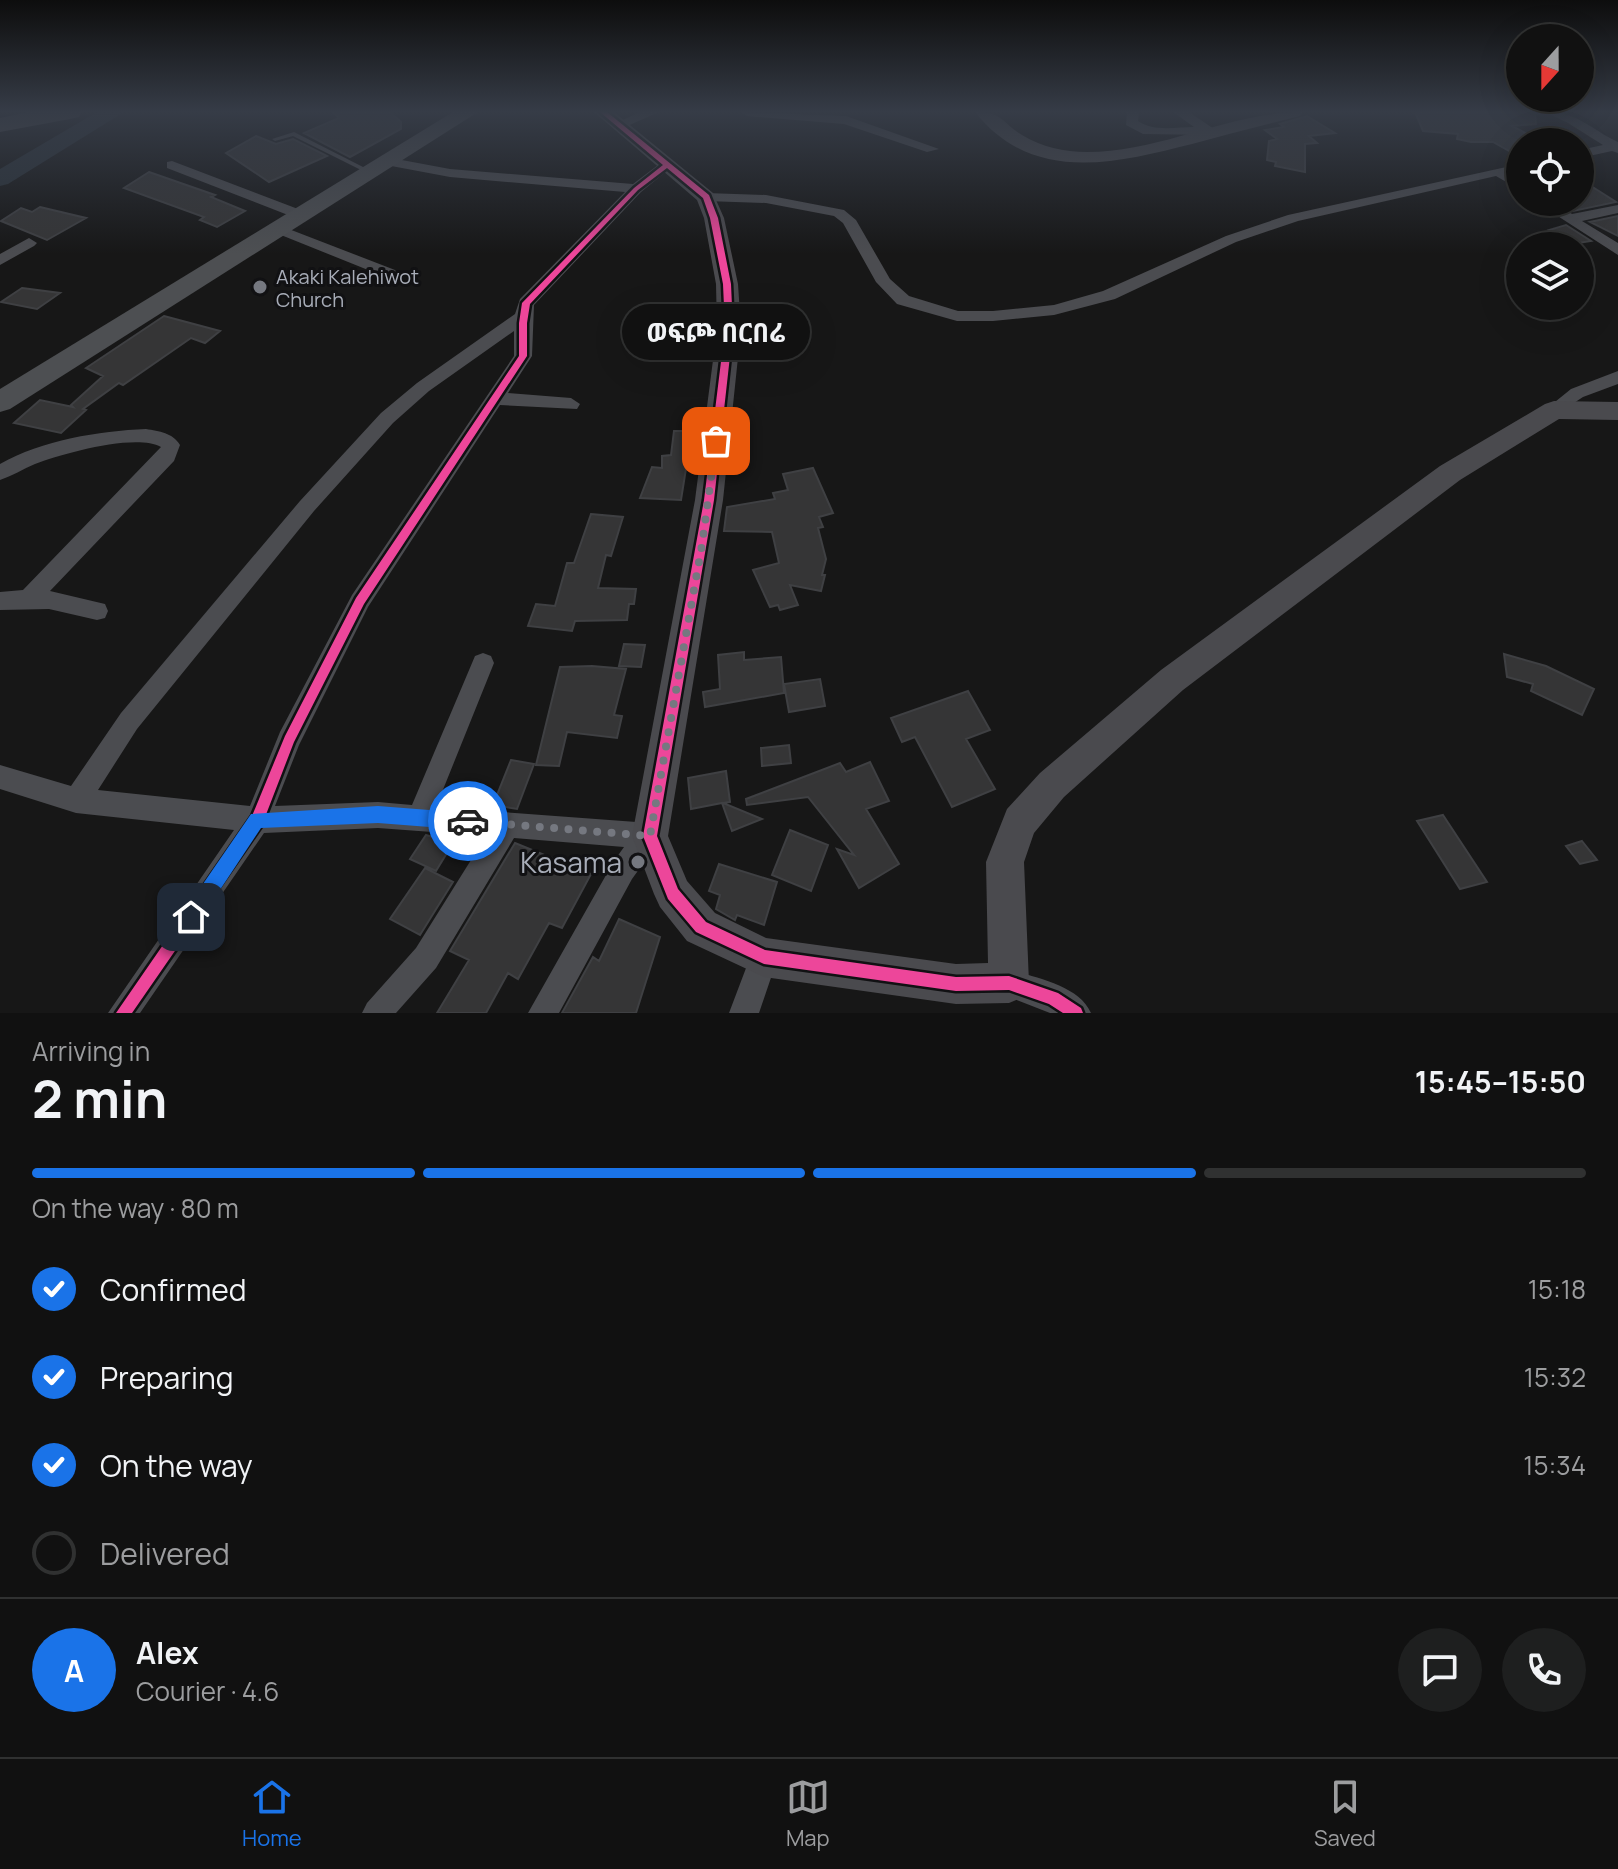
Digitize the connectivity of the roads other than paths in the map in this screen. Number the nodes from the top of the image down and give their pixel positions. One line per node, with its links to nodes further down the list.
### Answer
1 (344, 159): 8 (lane)
2 (380, 159): 8 (main road)
3 (395, 159): 5 (main road)
4 (660, 159): 7 (street)
5 (391, 162): 12 (street); 17 (main road)
6 (172, 165): 17 (street)
7 (667, 165): 12 (street); 13 (street)
8 (363, 169): 17 (main road)
9 (1506, 172): 10 (street)
10 (1500, 173): 11 (street); 13 (street)
11 (1506, 177)
12 (636, 189): 22 (street)
13 (706, 197): 40 (street)
14 (1618, 209): 16 (street)
15 (1564, 216): 16 (street)
16 (1568, 219): 19 (street)
17 (287, 221): 21 (street); 24 (main road); 26 (main road)
18 (29, 243): 20 (street)
19 (1618, 250)
20 (0, 260)
21 (389, 273)
22 (521, 318): 25 (street); 36 (street)
23 (1618, 377): 28 (street)
24 (0, 386)
25 (494, 398): 27 (street); 38 (street)
26 (0, 402)
27 (571, 404)
28 (1554, 410): 29 (street); 42 (street)
29 (1618, 411)
30 (4, 464): 31 (street)
31 (30, 597): 32 (street); 33 (street)
32 (0, 601)
33 (97, 611)
34 (483, 663): 37 (street)
35 (0, 777): 36 (street)
36 (76, 800): 38 (street)
37 (419, 818): 38 (street); 39 (street)
38 (257, 820): 43 (street)
39 (508, 824): 40 (street); 44 (street)
40 (650, 836): 41 (street); 45 (street)
41 (764, 957): 42 (street); 46 (street)
42 (1009, 983): 47 (street)
43 (123, 1013)
44 (377, 1013)
45 (543, 1013)
46 (744, 1013)
47 (1076, 1013)

